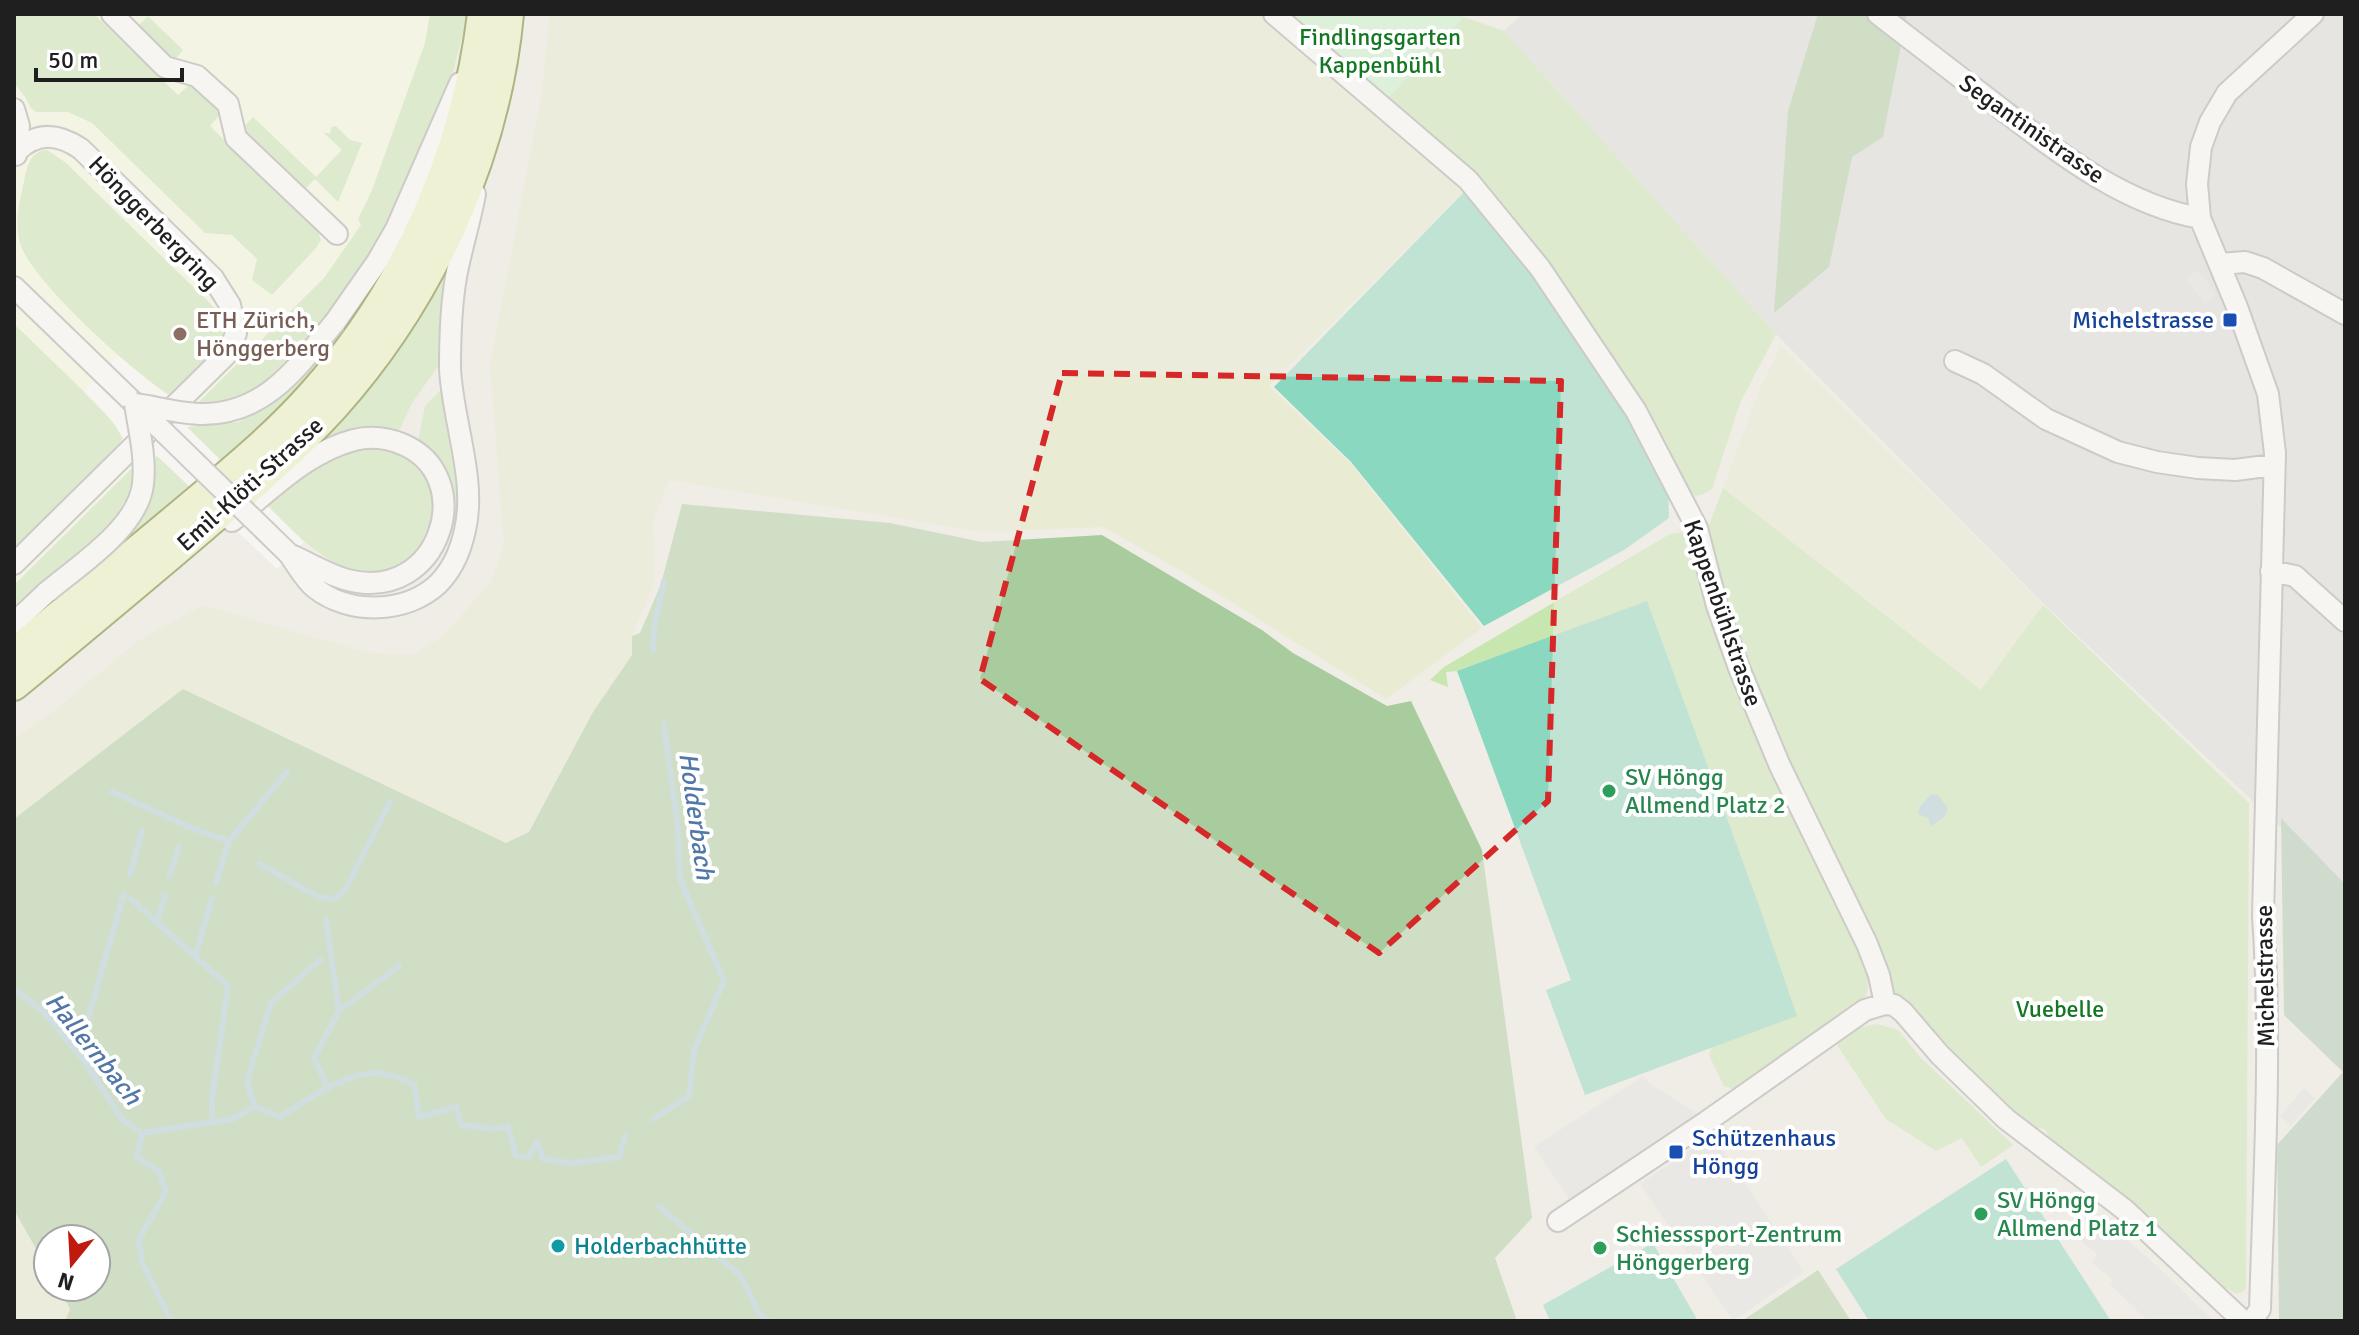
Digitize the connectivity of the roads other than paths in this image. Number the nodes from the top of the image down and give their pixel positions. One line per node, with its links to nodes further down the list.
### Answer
1 (112, 14): 11 (street)
2 (509, 14): 8 (street, Emil-Klöti-Strasse)
3 (1274, 14): 26 (street, Kappenbühlstrasse)
4 (2313, 14): 10 (street, Michelstrasse)
5 (1882, 18): 10 (street, Segantinistrasse)
6 (481, 24): 16 (street, bridge); 24 (street, Emil-Klöti-Strasse)
7 (14, 109): 9 (street)
8 (483, 145): 18 (street); 20 (street, Emil-Klöti-Strasse)
9 (16, 157): 19 (street, Hönggerbergring)
10 (2200, 218): 12 (street, Michelstrasse)
11 (337, 234)
12 (2220, 264): 14 (street); 17 (street, Michelstrasse)
13 (14, 287): 16 (street)
14 (2345, 314)
15 (1955, 361): 17 (street)
16 (135, 404): 18 (street, bridge); 23 (street, bridge)
17 (2274, 465): 21 (street, Michelstrasse)
18 (289, 554): 20 (street)
19 (14, 564)
20 (157, 567): 25 (street, Emil-Klöti-Strasse)
21 (2271, 571): 22 (street); 29 (street, Michelstrasse)
22 (2345, 621)
23 (14, 623)
24 (14, 653)
25 (14, 686)
26 (1885, 1004): 27 (street); 28 (street)
27 (1558, 1221)
28 (2243, 1321)
29 (2252, 1321)

